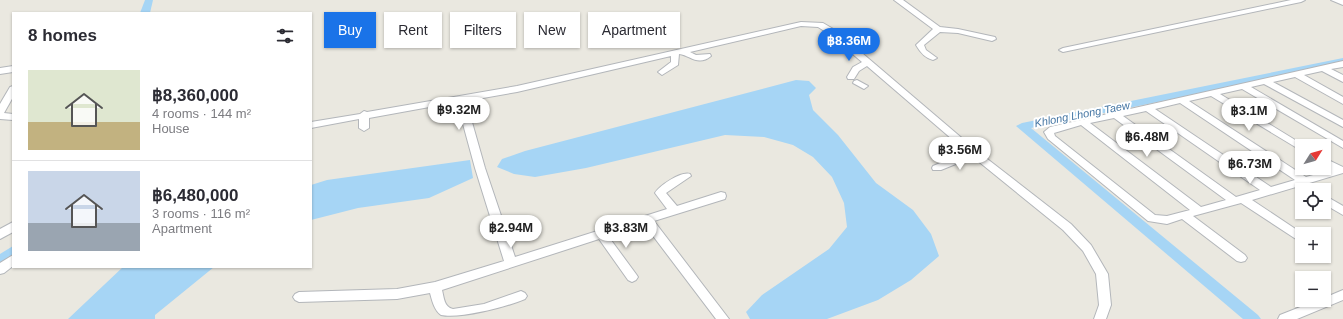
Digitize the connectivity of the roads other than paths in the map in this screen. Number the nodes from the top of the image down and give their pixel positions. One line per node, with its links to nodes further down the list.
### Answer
1 (898, 0): 5 (street)
2 (1301, 0): 8 (street)
3 (1335, 0): 4 (street)
4 (1343, 3)
5 (938, 29): 6 (street); 10 (street)
6 (992, 39)
7 (716, 44): 9 (street); 9 (street); 11 (street)
8 (1063, 50)
9 (678, 52): 16 (street); 24 (street)
10 (933, 58)
11 (868, 62): 20 (street); 39 (street)
12 (1343, 64): 13 (street)
13 (1323, 68): 17 (street); 18 (street)
14 (12, 70): 15 (street)
15 (0, 71)
16 (662, 72)
17 (1295, 74): 19 (street); 26 (street)
18 (1343, 79)
19 (1265, 81): 21 (street); 35 (street)
20 (858, 82)
21 (1243, 86): 23 (street); 38 (street)
22 (12, 91): 28 (street)
23 (1212, 93): 25 (street); 37 (street)
24 (461, 100): 29 (street); 62 (street)
25 (1181, 100): 27 (street); 44 (street)
26 (1343, 101)
27 (1147, 107): 30 (street); 47 (street)
28 (0, 112)
29 (364, 114): 34 (street); 36 (street)
30 (1115, 114): 33 (street); 49 (street)
31 (0, 116): 32 (street)
32 (12, 116)
33 (1082, 122): 52 (street); 54 (street)
34 (312, 124)
35 (1343, 124)
36 (364, 128)
37 (1295, 144)
38 (1343, 145)
39 (974, 153): 41 (street); 70 (street)
40 (1331, 165): 42 (street)
41 (937, 168)
42 (1342, 171): 45 (street)
43 (686, 176): 51 (street)
44 (1301, 183)
45 (1309, 183)
46 (1295, 187): 47 (street)
47 (1269, 191): 49 (street)
48 (721, 196): 51 (street)
49 (1239, 200): 52 (street); 59 (street)
50 (1331, 203): 53 (street)
51 (675, 211): 55 (street)
52 (1198, 211): 54 (street)
53 (1343, 211)
54 (1184, 215): 60 (street)
55 (647, 220): 57 (street); 69 (street)
56 (12, 227): 58 (street)
57 (601, 234): 62 (street); 64 (street)
58 (0, 235)
59 (1295, 235)
60 (1241, 258)
61 (12, 261): 63 (street)
62 (510, 262): 65 (street)
63 (0, 270)
64 (632, 277)
65 (435, 287): 67 (street); 68 (street)
66 (1343, 295): 71 (street)
67 (521, 296)
68 (299, 297)
69 (721, 316)
70 (1100, 319)
71 (1284, 319)

